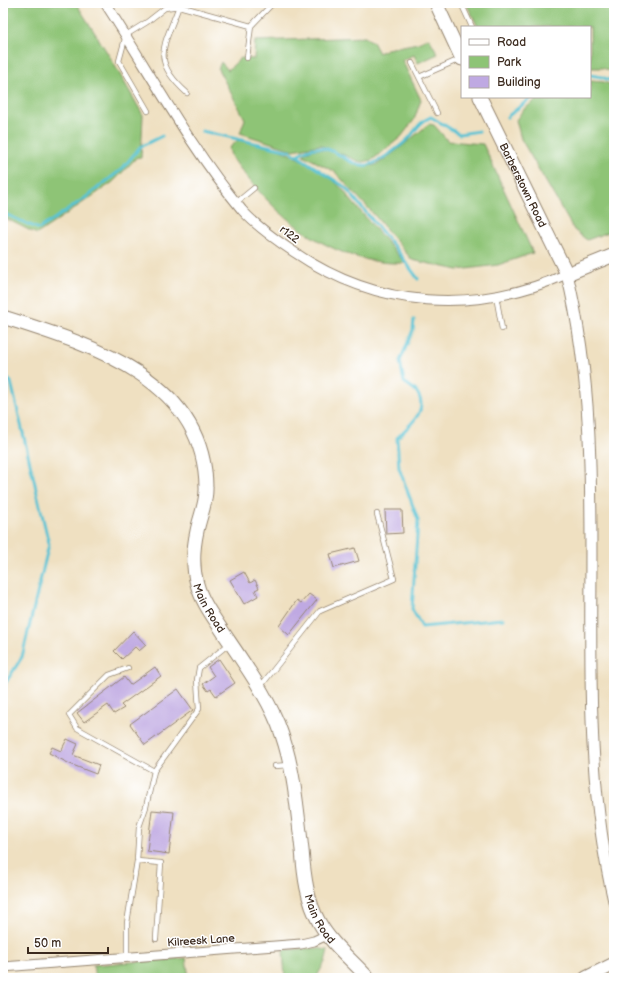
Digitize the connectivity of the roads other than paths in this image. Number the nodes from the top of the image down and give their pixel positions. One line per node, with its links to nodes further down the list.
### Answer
1 (105, 3): 8 (street, r122)
2 (273, 3): 6 (lane)
3 (436, 3): 9 (main road)
4 (460, 3): 7 (lane)
5 (179, 6): 6 (lane); 8 (lane); 14 (lane)
6 (251, 26): 10 (lane)
7 (472, 26)
8 (126, 35): 16 (lane); 19 (street, r122)
9 (461, 56)
10 (247, 58)
11 (461, 58): 13 (lane)
12 (412, 63): 13 (lane)
13 (419, 77): 17 (lane)
14 (188, 93)
15 (480, 98): 21 (main road, Barberstown Road)
16 (148, 111)
17 (437, 113)
18 (254, 188): 19 (lane)
19 (237, 202): 22 (street, r122)
20 (614, 255): 21 (main road)
21 (567, 274): 22 (street, r122); 25 (street)
22 (496, 296): 24 (lane)
23 (3, 316): 28 (main road, Main Road)
24 (502, 329)
25 (595, 378)
26 (377, 514): 30 (lane)
27 (602, 585): 35 (street)
28 (230, 643): 30 (main road, Main Road); 33 (lane)
29 (128, 668): 33 (lane)
30 (258, 688): 31 (main road, Main Road)
31 (290, 765): 32 (lane); 36 (main road, Main Road)
32 (275, 766)
33 (154, 771): 34 (lane)
34 (137, 861): 37 (lane); 38 (lane)
35 (614, 901)
36 (327, 935): 38 (street, Kilreesk Lane); 41 (main road, Main Road)
37 (156, 939)
38 (126, 958): 40 (street, Kilreesk Lane)
39 (614, 964): 42 (main road)
40 (3, 967)
41 (368, 978)
42 (586, 978)

